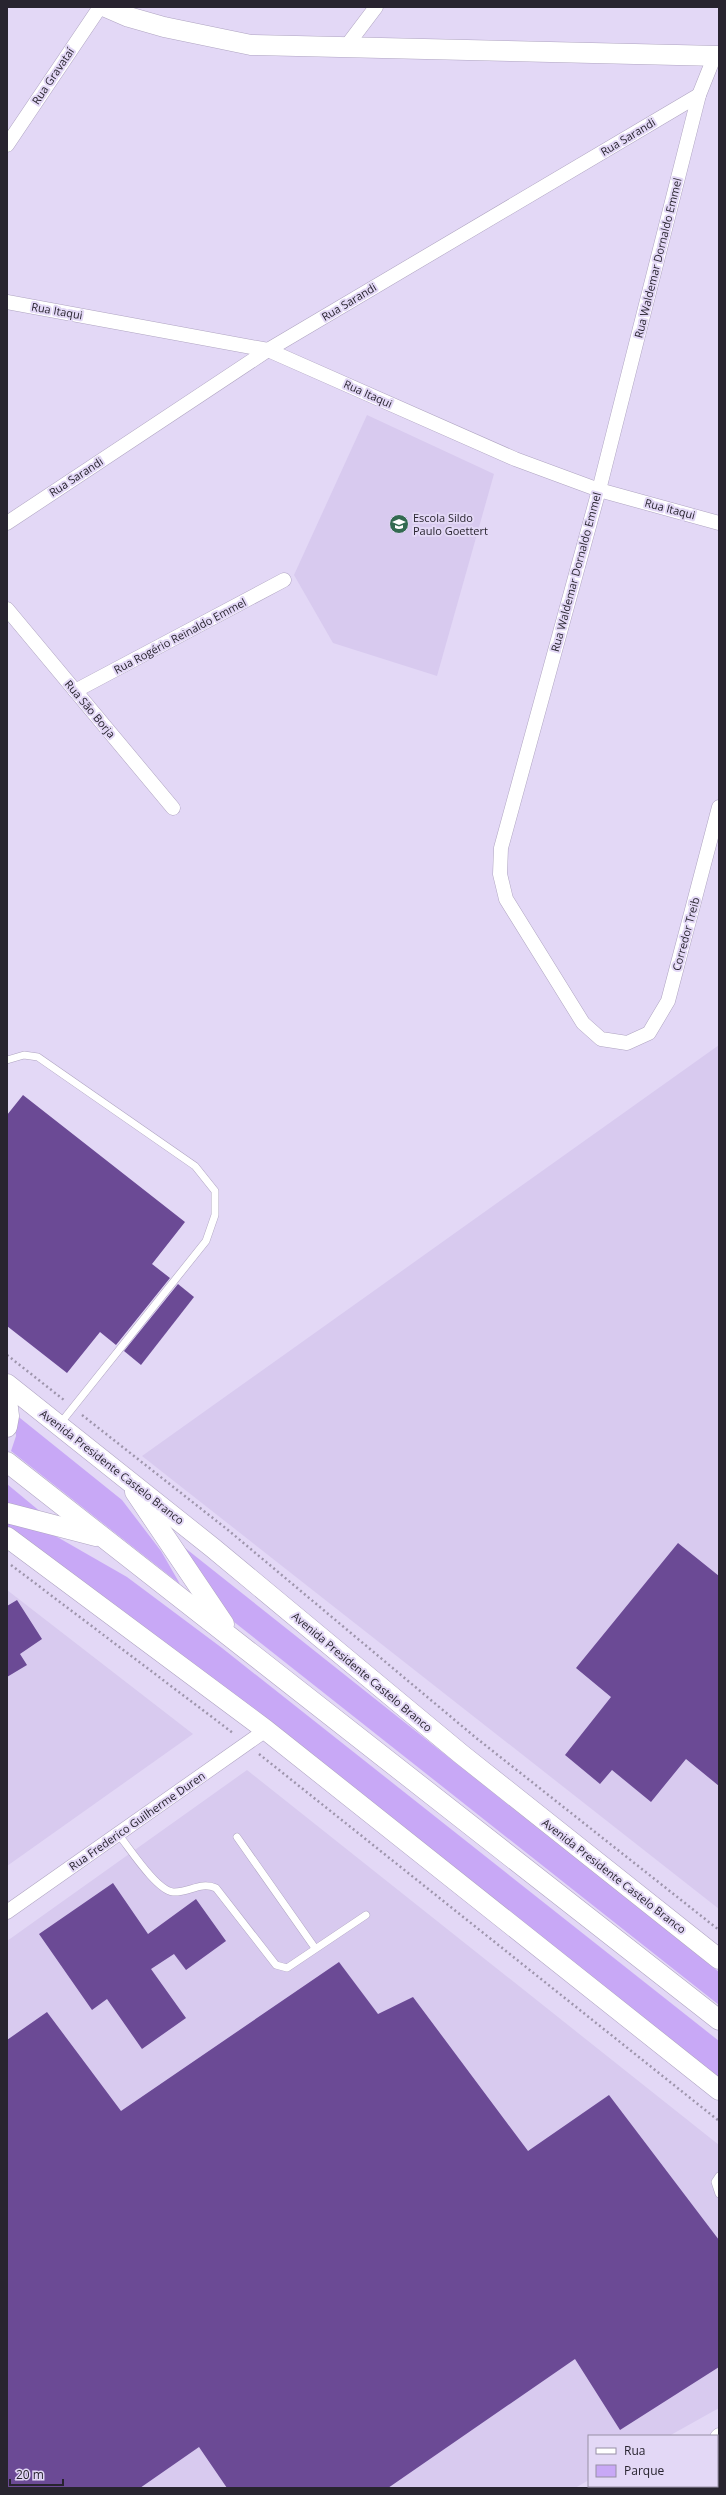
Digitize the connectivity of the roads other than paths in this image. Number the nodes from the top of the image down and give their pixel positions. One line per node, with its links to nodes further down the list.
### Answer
1 (100, 7): 7 (street, Rua Gravataí)
2 (106, 7): 4 (main road)
3 (376, 7): 4 (street)
4 (345, 48): 5 (main road)
5 (718, 54): 6 (street, Rua Waldemar Dornaldo Emmel)
6 (699, 95): 9 (street, Rua Sarandi); 10 (street, Rua Waldemar Dornaldo Emmel)
7 (7, 145)
8 (7, 302): 9 (street, Rua Itaqui)
9 (268, 350): 10 (street, Rua Itaqui); 11 (street, Rua Sarandi)
10 (599, 490): 12 (street, Rua Itaqui); 18 (street, Rua Waldemar Dornaldo Emmel)
11 (7, 523)
12 (719, 523)
13 (284, 580): 15 (street, Rua Rogério Reinaldo Emmel)
14 (7, 609): 15 (street, Rua São Borja)
15 (75, 691): 17 (street, Rua São Borja)
16 (719, 807): 18 (street, Corredor Treib)
17 (173, 808)
18 (627, 1043)
19 (7, 1060): 22 (lane)
20 (7, 1384): 22 (main road, Avenida Presidente Castelo Branco)
21 (7, 1400): 23 (main road)
22 (59, 1425): 25 (main road, Avenida Presidente Castelo Branco)
23 (7, 1427)
24 (7, 1462): 28 (main road)
25 (124, 1476): 29 (main road); 36 (main road, Avenida Presidente Castelo Branco)
26 (7, 1512): 28 (main road)
27 (7, 1537): 30 (main road)
28 (104, 1538): 29 (main road)
29 (235, 1639): 37 (main road)
30 (266, 1730): 31 (street, Rua Frederico Guilherme Duren); 38 (main road)
31 (118, 1834): 33 (street, Rua Frederico Guilherme Duren); 35 (lane)
32 (237, 1837): 35 (lane)
33 (7, 1912)
34 (366, 1915): 35 (lane)
35 (314, 1948)
36 (719, 1959)
37 (719, 2020)
38 (719, 2090)
39 (719, 2176): 40 (lane)
40 (719, 2194)

